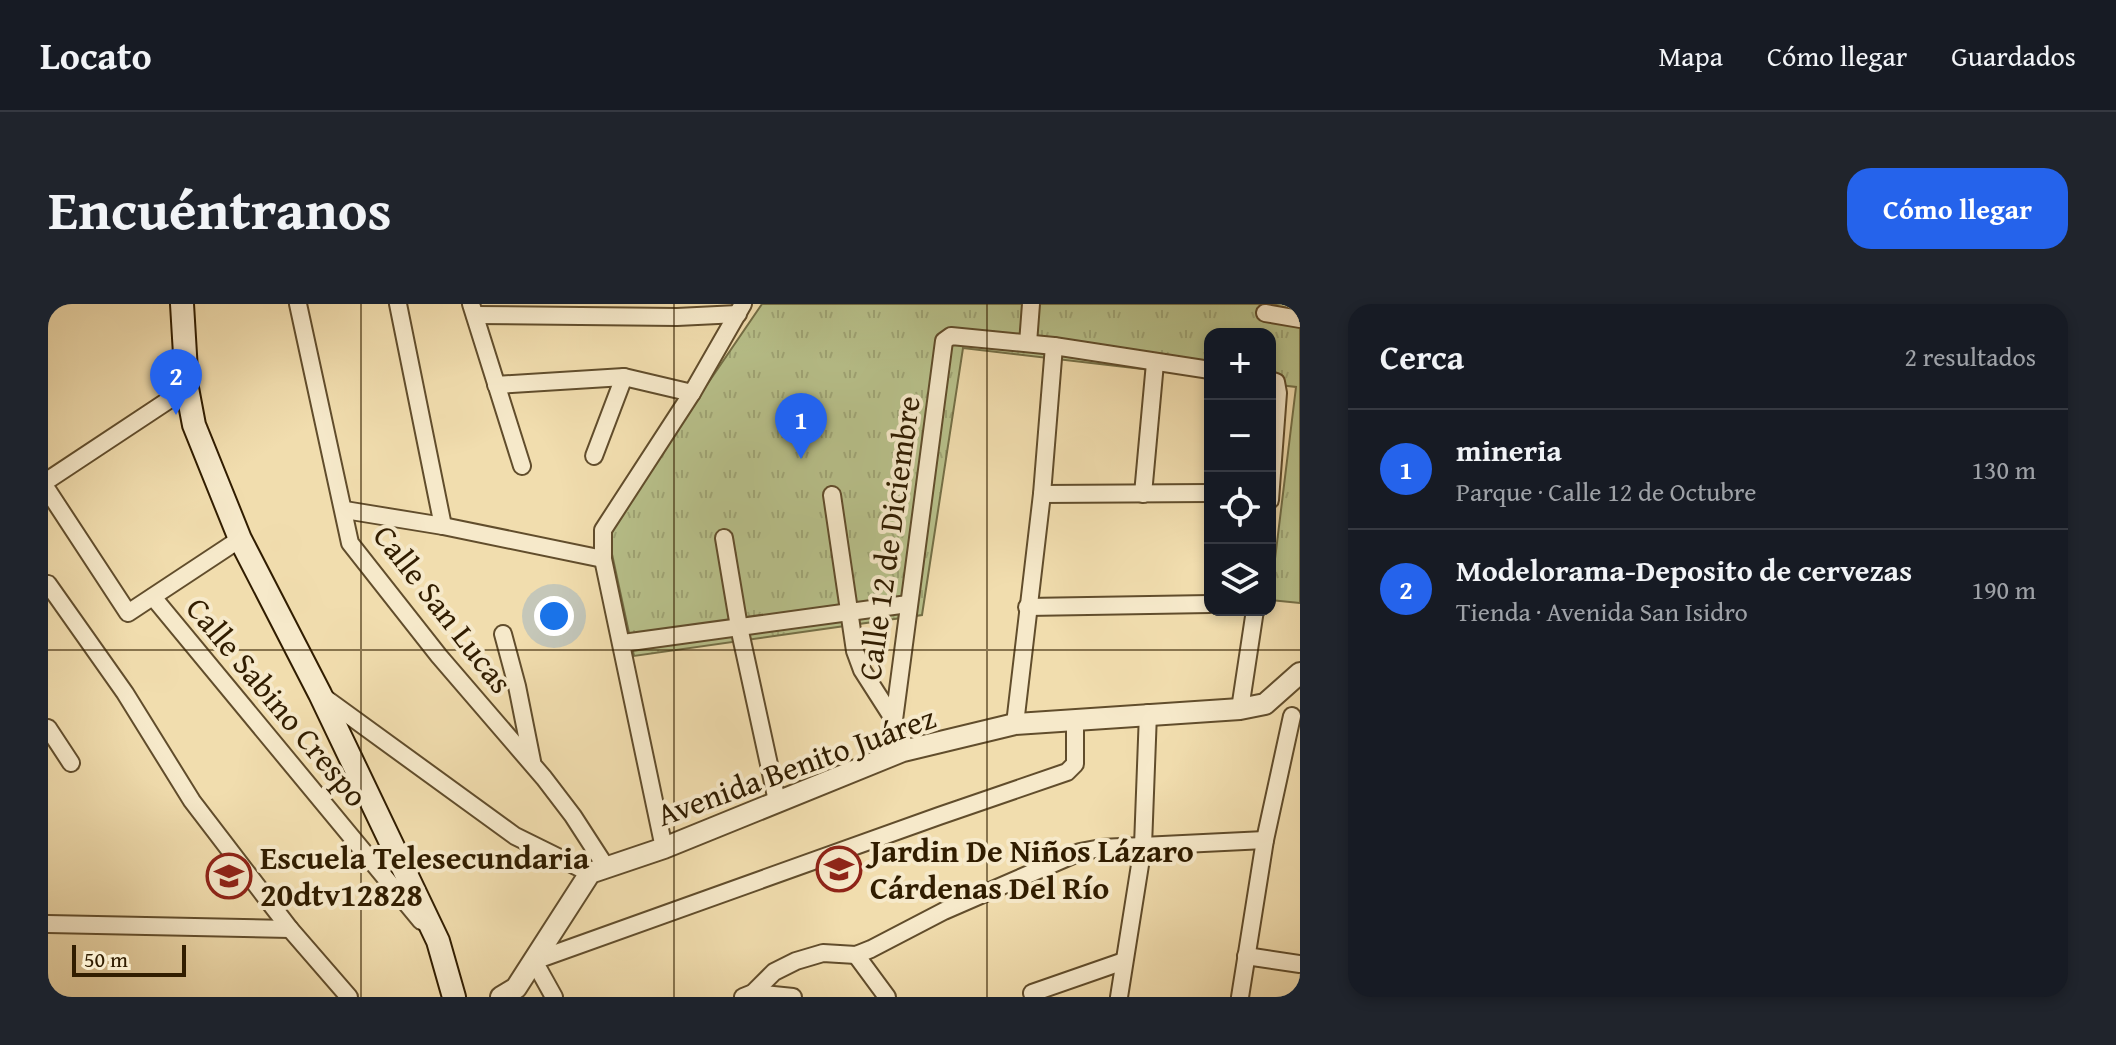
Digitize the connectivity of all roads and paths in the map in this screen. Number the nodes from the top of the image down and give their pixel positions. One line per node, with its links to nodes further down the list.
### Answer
1 (182, 304): 15 (main road)
2 (298, 304): 27 (street, Calle San Lucas)
3 (398, 304): 28 (street)
4 (1031, 304): 9 (street)
5 (740, 309): 6 (street); 17 (street)
6 (473, 310): 14 (street)
7 (1265, 313): 8 (street)
8 (1300, 319)
9 (1028, 343): 10 (street); 34 (street, Calle 12 de Diciembre)
10 (1054, 346): 11 (street); 24 (street)
11 (1155, 363): 12 (street); 25 (street)
12 (1204, 369)
13 (624, 377): 14 (street); 17 (street); 18 (street)
14 (496, 385): 19 (street)
15 (187, 388): 21 (street); 30 (main road)
16 (1276, 388): 20 (street)
17 (692, 393): 31 (street)
18 (594, 456)
19 (522, 466)
20 (1272, 472)
21 (48, 480)
22 (48, 491): 33 (street, Calle Sabino Crespo)
23 (1204, 493): 25 (street)
24 (1042, 494): 25 (street); 36 (street)
25 (1143, 494)
26 (832, 495): 37 (street)
27 (345, 510): 28 (street); 54 (street, Calle San Lucas)
28 (443, 526): 31 (street)
29 (724, 538): 39 (street)
30 (240, 539): 33 (street); 43 (main road)
31 (603, 559): 41 (street)
32 (48, 584): 61 (street)
33 (153, 597): 62 (street, Calle Sabino Crespo)
34 (908, 604): 37 (street); 49 (street, Calle 12 de Diciembre)
35 (1204, 604): 36 (street)
36 (1027, 607): 50 (street)
37 (848, 613): 39 (street); 49 (street)
38 (1254, 616): 45 (street)
39 (739, 627): 41 (street); 55 (street)
40 (503, 634): 54 (street)
41 (623, 643): 58 (street)
42 (1300, 673): 44 (street)
43 (320, 694): 59 (street); 62 (main road)
44 (1265, 704): 45 (street, Avenida Benito Juárez); 47 (street)
45 (1240, 709): 46 (street, Avenida Benito Juárez)
46 (1148, 713): 48 (street, Avenida Benito Juárez); 57 (street)
47 (1296, 717): 56 (street)
48 (1075, 719): 50 (street, Avenida Benito Juárez); 65 (street)
49 (894, 720): 52 (street, Calle 12 de Diciembre)
50 (1015, 724): 52 (street, Avenida Benito Juárez)
51 (48, 728): 53 (street)
52 (903, 751): 55 (street, Avenida Benito Juárez)
53 (71, 763)
54 (533, 765): 59 (street, Calle San Lucas)
55 (777, 801): 58 (street, Avenida Benito Juárez)
56 (1265, 840): 57 (street); 64 (street)
57 (1143, 846): 63 (street); 66 (street)
58 (664, 848): 59 (street, Avenida Benito Juárez)
59 (598, 870): 65 (street)
60 (48, 924): 61 (street)
61 (290, 929): 71 (street)
62 (438, 941): 70 (main road)
63 (856, 955): 69 (street); 75 (street)
64 (1246, 956): 67 (street); 78 (street)
65 (534, 961): 72 (street); 73 (street)
66 (1124, 961): 68 (street); 77 (street)
67 (1300, 964)
68 (1032, 993)
69 (748, 995): 74 (street)
70 (457, 996)
71 (349, 997)
72 (501, 997)
73 (554, 997)
74 (793, 997)
75 (889, 997): 76 (street)
76 (901, 997)
77 (1119, 997)
78 (1240, 997)

